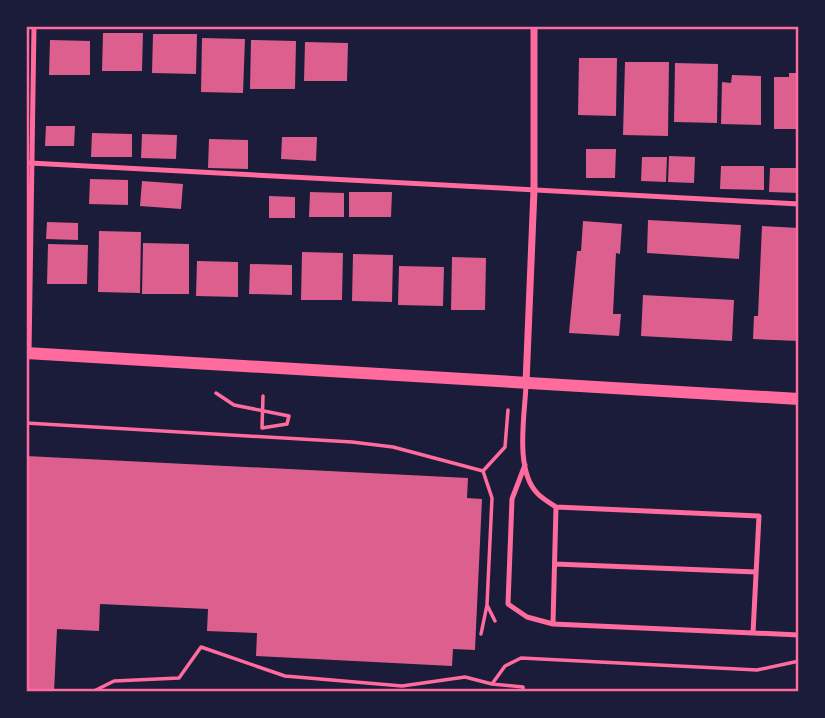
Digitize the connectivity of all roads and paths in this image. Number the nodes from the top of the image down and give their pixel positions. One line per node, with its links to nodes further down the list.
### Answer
1 (34, 26): 3 (lane)
2 (534, 26): 4 (street)
3 (30, 163): 4 (lane); 6 (lane)
4 (534, 190): 5 (lane); 7 (street)
5 (799, 204)
6 (28, 353): 7 (street)
7 (526, 383): 10 (street); 16 (lane)
8 (216, 393): 12 (path)
9 (263, 396): 12 (path)
10 (799, 399)
11 (508, 410): 17 (path)
12 (262, 411): 14 (path); 14 (path)
13 (26, 423): 15 (path)
14 (262, 428): 15 (path)
15 (261, 436): 17 (path)
16 (525, 465): 18 (lane); 23 (lane)
17 (483, 471): 21 (path)
18 (556, 507): 19 (lane); 20 (lane)
19 (555, 564): 20 (lane); 23 (lane)
20 (756, 572): 24 (lane)
21 (487, 605): 22 (path); 25 (path)
22 (495, 621)
23 (553, 624): 24 (lane)
24 (753, 633): 26 (lane)
25 (481, 634)
26 (799, 635)
27 (799, 661): 28 (path)
28 (492, 684): 29 (path); 30 (path)
29 (92, 692)
30 (523, 692)

